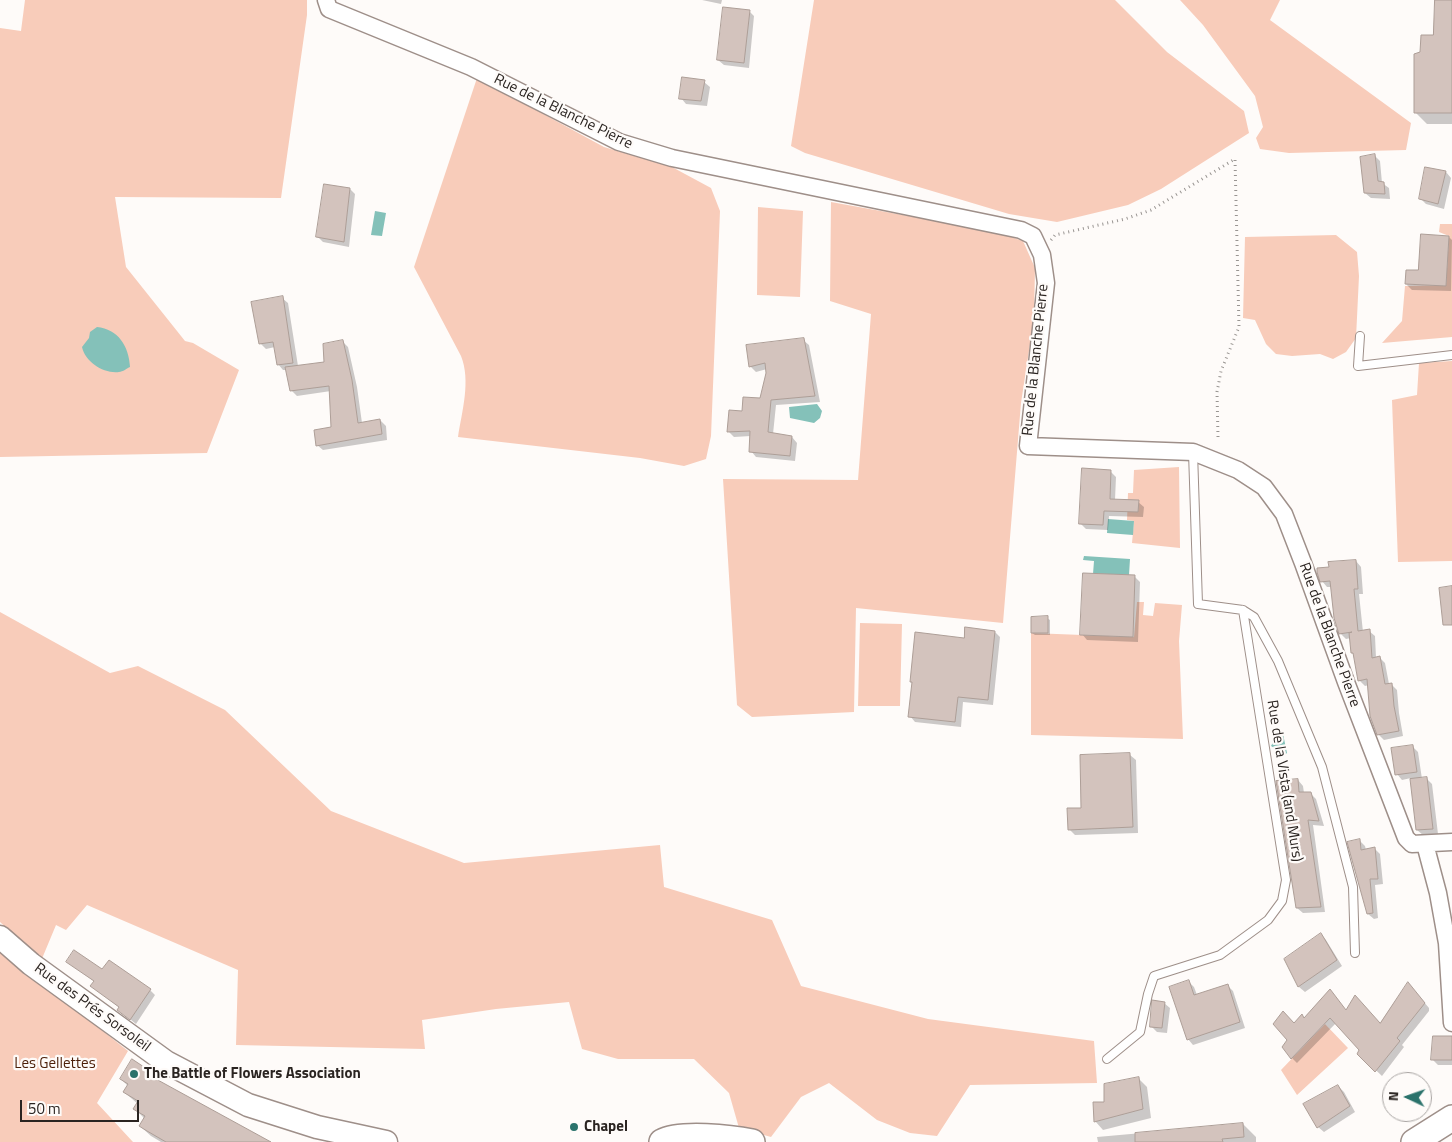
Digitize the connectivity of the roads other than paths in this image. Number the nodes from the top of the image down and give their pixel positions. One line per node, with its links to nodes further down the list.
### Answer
1 (326, 0): 4 (street, Rue de la Blanche Pierre)
2 (1360, 336): 3 (lane)
3 (1452, 355)
4 (1193, 452): 5 (lane); 7 (street, Rue de la Blanche Pierre)
5 (1243, 610): 9 (lane); 11 (lane, Rue de la Vista (and Murs))
6 (1452, 842): 7 (street, Rue de la Blanche Pierre)
7 (1425, 844): 10 (street)
8 (0, 937): 13 (main road, Rue des Prés Sorsoleil)
9 (1355, 953)
10 (1452, 1023)
11 (1107, 1059)
12 (1452, 1118): 16 (main road)
13 (386, 1142)
14 (662, 1142): 15 (main road)
15 (752, 1142)
16 (1414, 1142)

